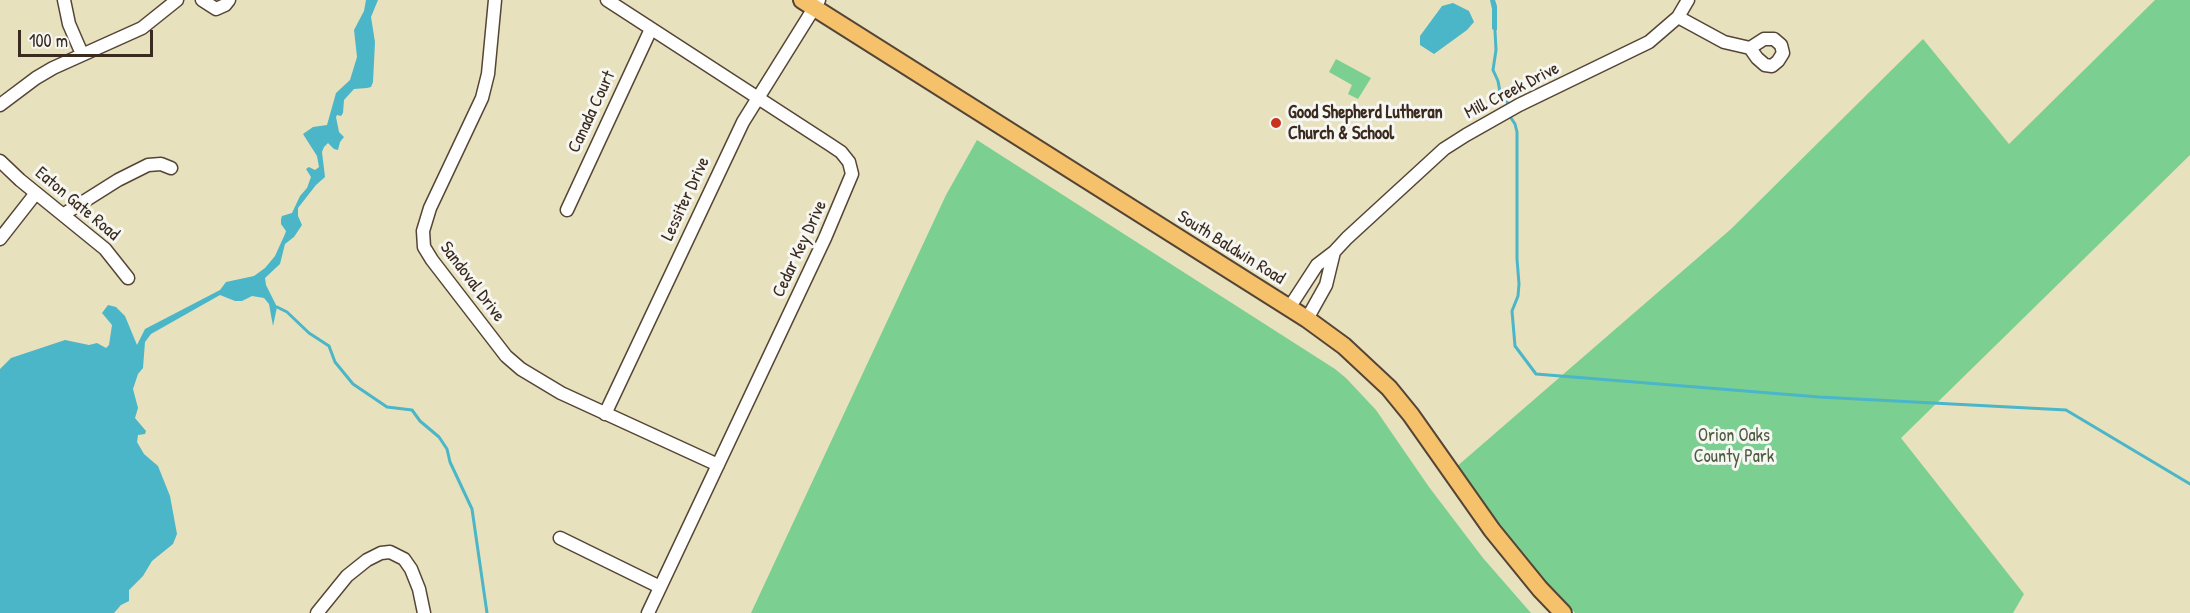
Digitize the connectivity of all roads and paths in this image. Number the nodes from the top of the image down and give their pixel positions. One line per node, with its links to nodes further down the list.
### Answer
1 (64, 0): 12 (street)
2 (177, 0): 12 (street)
3 (202, 0): 4 (street)
4 (229, 0)
5 (495, 0): 25 (street, Sandoval Drive)
6 (607, 0): 10 (street, Cedar Key Drive)
7 (1688, 0): 9 (street, Mill Creek Drive)
8 (811, 2): 13 (street, Lessiter Drive); 23 (main road, South Baldwin Road)
9 (1678, 17): 11 (street); 21 (street, Mill Creek Drive)
10 (651, 29): 13 (street, Cedar Key Drive); 18 (street, Canada Court)
11 (1750, 48)
12 (82, 54): 14 (street)
13 (757, 98): 25 (street, Lessiter Drive); 26 (street, Cedar Key Drive)
14 (0, 105)
15 (0, 161): 17 (street, Eaton Gate Road)
16 (171, 168): 19 (street)
17 (36, 193): 19 (street, Eaton Gate Road); 20 (street)
18 (567, 210)
19 (64, 214): 22 (street, Eaton Gate Road)
20 (0, 239)
21 (1334, 252): 23 (street, Mill Creek Drive); 24 (street)
22 (128, 278)
23 (1289, 308): 24 (main road, South Baldwin Road)
24 (1307, 319): 32 (main road, South Baldwin Road)
25 (606, 414): 26 (street, Sandoval Drive)
26 (718, 465): 28 (street, Cedar Key Drive)
27 (560, 538): 28 (street)
28 (660, 586): 31 (street, Cedar Key Drive)
29 (317, 613): 30 (street)
30 (424, 613)
31 (648, 613)
32 (1563, 613)

